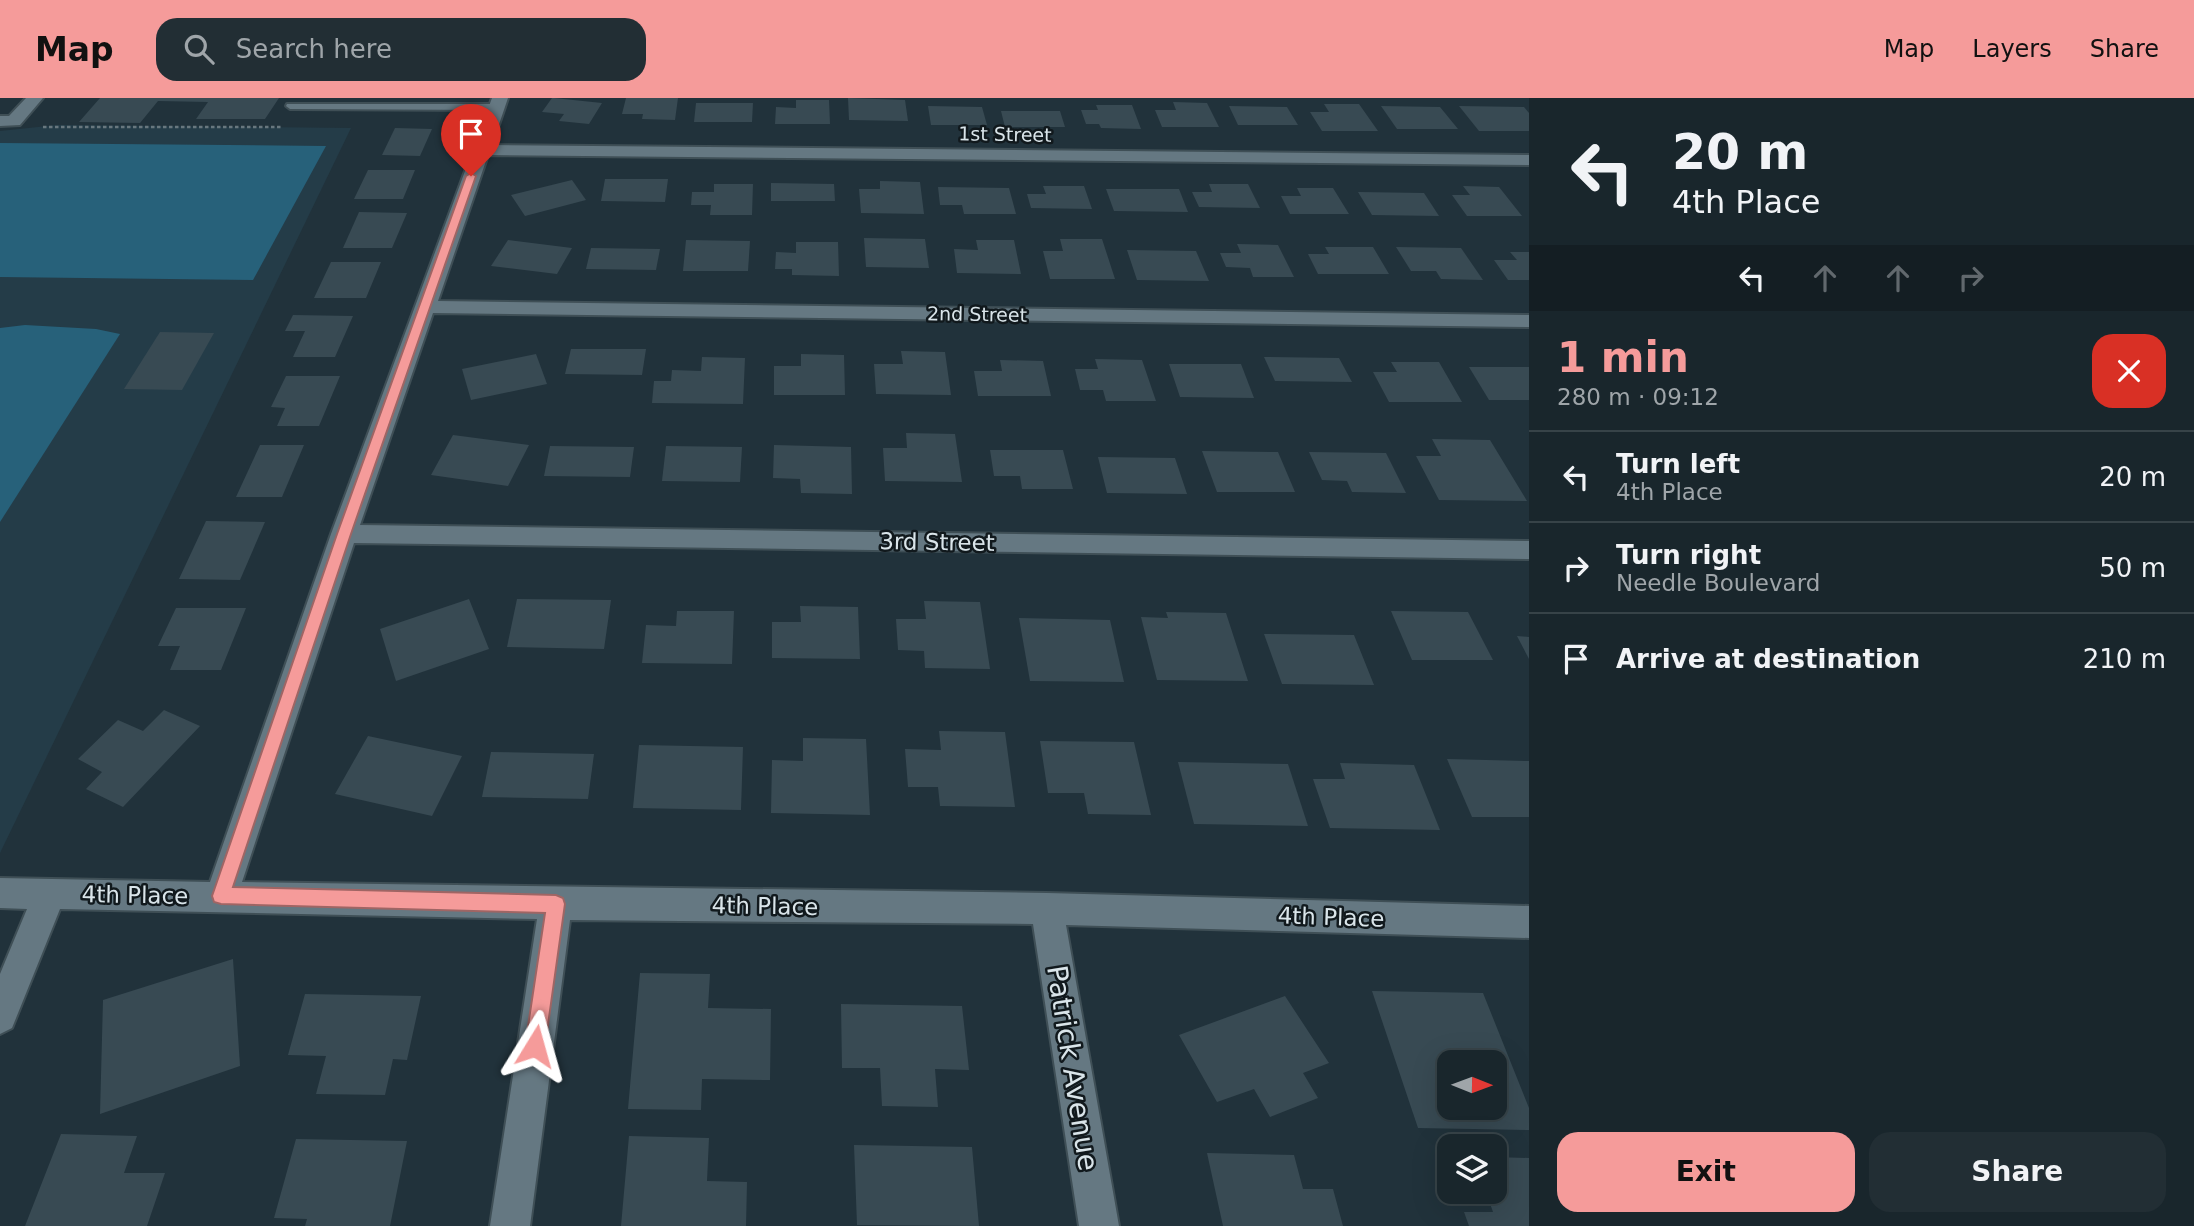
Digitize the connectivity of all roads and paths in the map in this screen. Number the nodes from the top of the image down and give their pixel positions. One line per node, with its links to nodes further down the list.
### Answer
1 (35, 98): 4 (street)
2 (498, 102): 3 (lane); 7 (street)
3 (290, 106)
4 (7, 121)
5 (284, 127): 6 (path)
6 (32, 128)
7 (481, 150): 8 (street, 1st Street); 9 (street)
8 (1529, 160)
9 (424, 307): 10 (street, 2nd Street); 11 (street)
10 (1529, 321)
11 (344, 534): 12 (street, 3rd Street); 15 (street)
12 (1529, 550)
13 (0, 893): 14 (street, 4th Place)
14 (50, 894): 15 (street, 4th Place); 19 (street)
15 (221, 896): 16 (street, 4th Place)
16 (556, 904): 17 (street, 4th Place); 20 (street)
17 (1047, 909): 18 (street, 4th Place); 21 (street, Patrick Avenue)
18 (1529, 922)
19 (0, 1016)
20 (510, 1226)
21 (1099, 1226)

